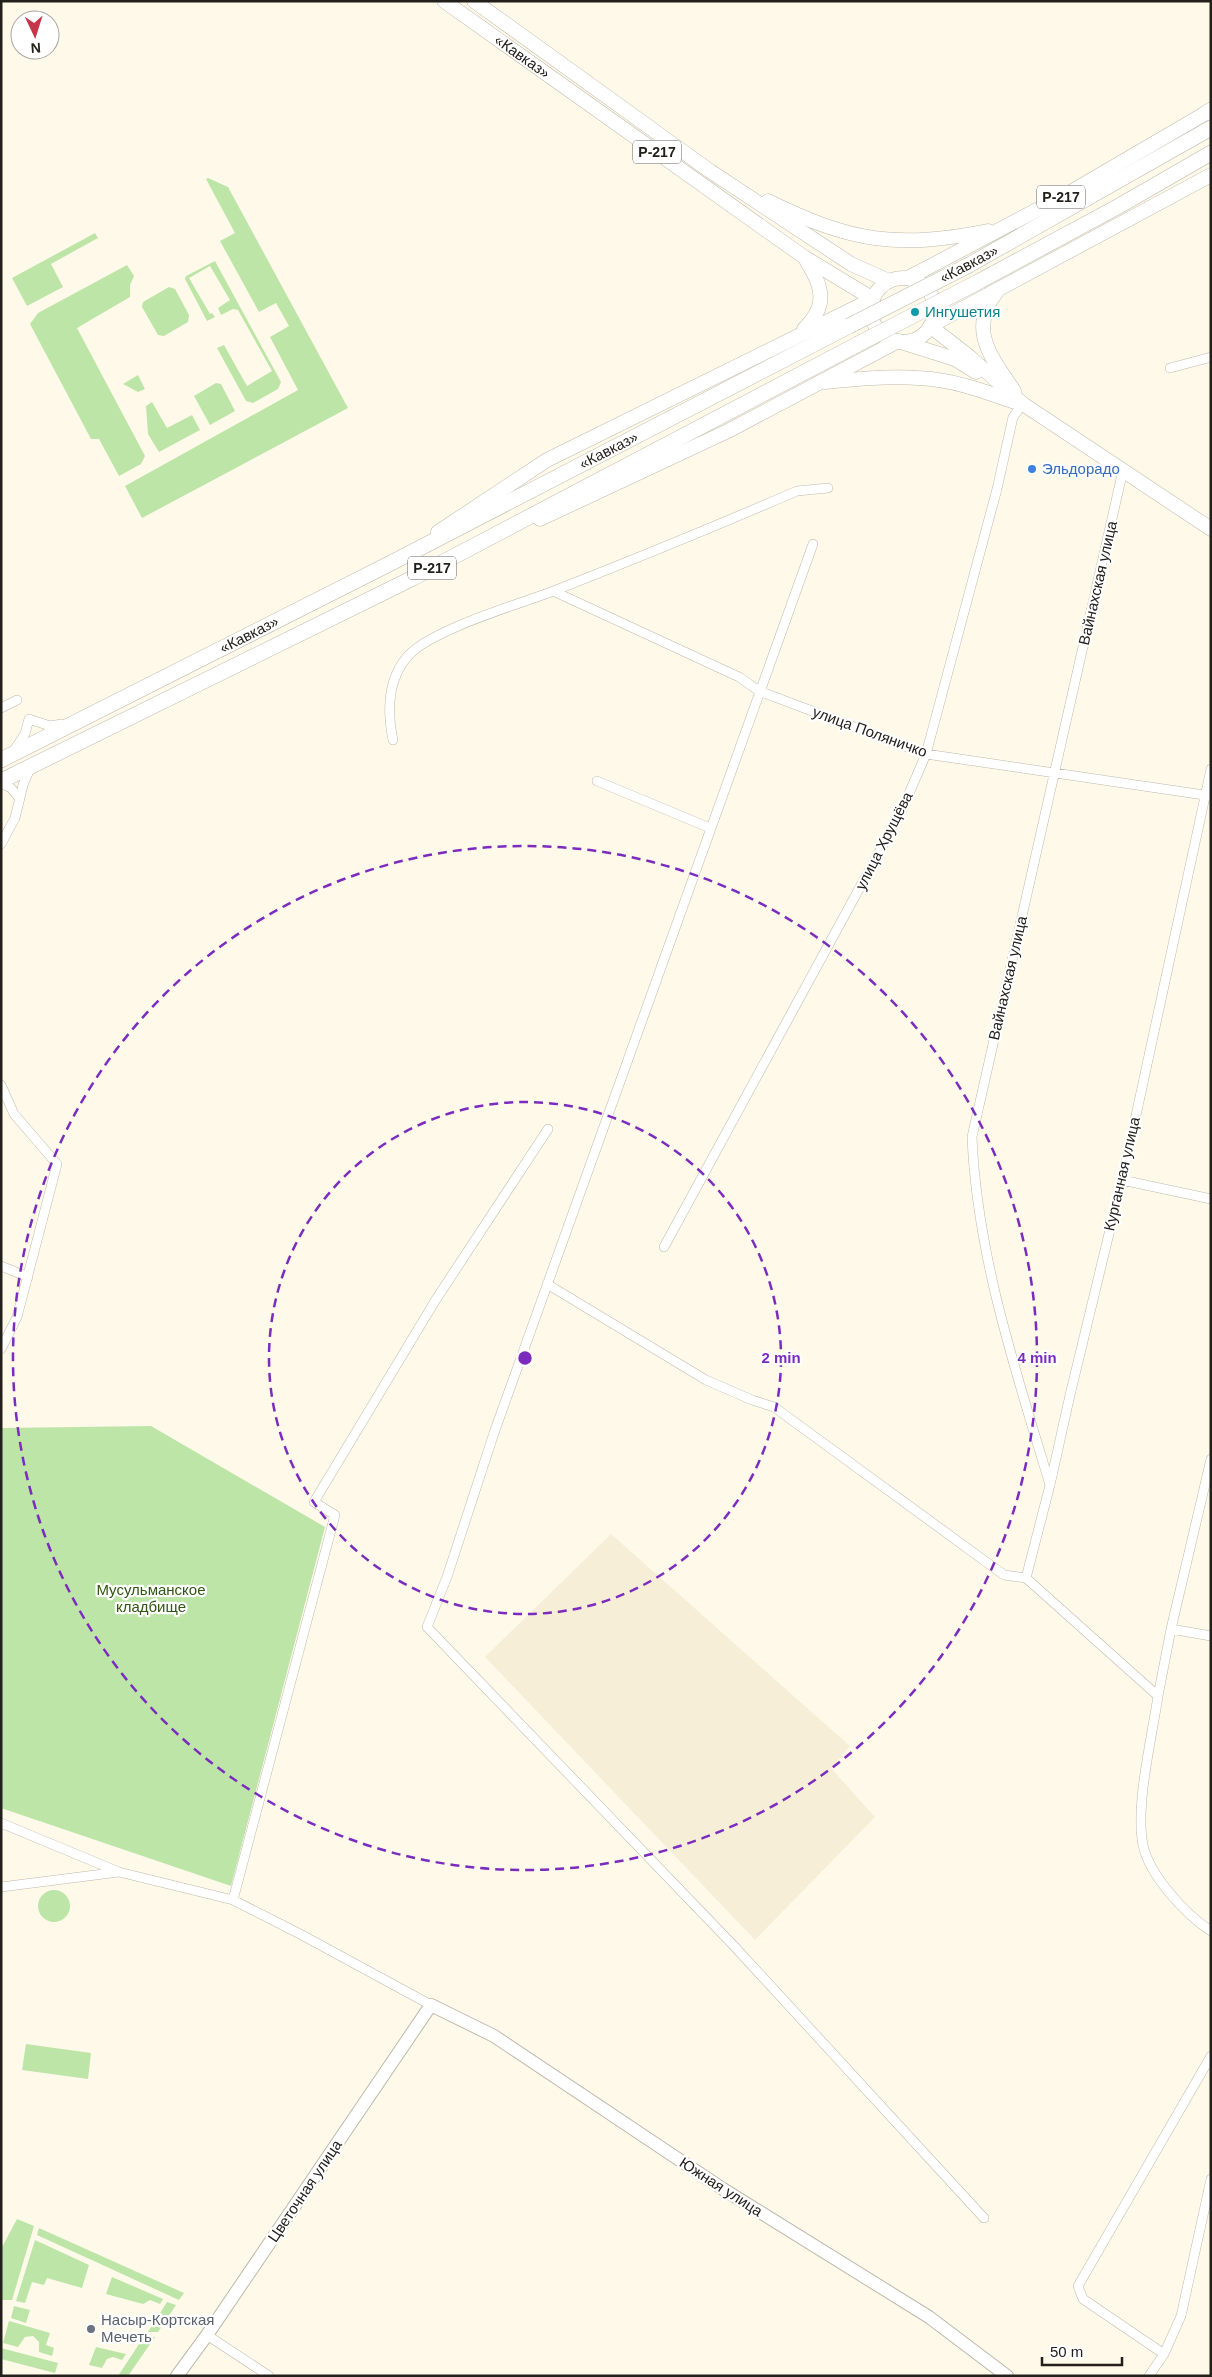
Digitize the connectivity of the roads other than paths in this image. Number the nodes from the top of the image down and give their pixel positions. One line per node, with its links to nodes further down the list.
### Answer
1 (444, 1): 9 (main road, «Кавказ» / Р-217)
2 (474, 1): 6 (main road, «Кавказ» / Р-217)
3 (1209, 111): 8 (main road, Р-217)
4 (1211, 128): 26 (highway, «Кавказ» / Р-217, bridge)
5 (1211, 153): 27 (highway, «Кавказ» / Р-217, bridge)
6 (710, 171): 8 (main road, Р-217); 11 (main road, «Кавказ» / Р-217)
7 (1211, 175): 12 (main road)
8 (1004, 228): 10 (main road, Р-217)
9 (804, 257): 13 (main road, «Кавказ» / Р-217); 15 (main road, Р-217)
10 (908, 278): 11 (main road); 14 (main road)
11 (889, 281): 13 (main road)
12 (1001, 287): 14 (main road); 21 (main road)
13 (873, 299): 15 (main road, Р-217); 16 (main road)
14 (930, 326): 16 (main road); 20 (main road)
15 (798, 335): 26 (main road, Р-217)
16 (898, 341): 19 (main road, Р-217); 20 (main road)
17 (1211, 357): 18 (street)
18 (1170, 368)
19 (817, 383): 21 (main road, Р-217); 27 (main road, Р-217)
20 (1007, 392): 21 (main road)
21 (1023, 404): 22 (main road); 34 (street, улица Хрущёва)
22 (1123, 470): 24 (main road); 38 (street, Вайнахская улица)
23 (828, 488): 28 (street)
24 (1211, 529)
25 (813, 544): 29 (street)
26 (389, 564): 32 (highway, «Кавказ» / Р-217)
27 (413, 578): 36 (highway, «Кавказ» / Р-217)
28 (553, 591): 29 (street, улица Поляничко); 33 (street)
29 (759, 691): 34 (street, улица Поляничко); 43 (street)
30 (17, 700): 31 (street)
31 (1, 708)
32 (78, 721): 35 (highway, «Кавказ» / Р-217); 35 (street)
33 (393, 740)
34 (926, 754): 38 (street, улица Поляничко); 49 (street, улица Хрущёва)
35 (3, 759)
36 (32, 764): 40 (highway, «Кавказ» / Р-217); 42 (street)
37 (1211, 769): 41 (street, Курганная улица)
38 (1056, 772): 41 (street, улица Поляничко); 55 (street, Вайнахская улица)
39 (597, 781): 43 (street)
40 (1, 782): 42 (street)
41 (1208, 796): 47 (street, Курганная улица)
42 (20, 799): 44 (street)
43 (710, 828): 52 (street)
44 (1, 844)
45 (1, 1085): 51 (street)
46 (548, 1129): 63 (street)
47 (1122, 1180): 48 (street); 55 (street, Курганная улица)
48 (1211, 1199)
49 (664, 1247)
50 (1, 1266): 51 (street)
51 (28, 1277): 53 (street)
52 (547, 1284): 56 (street); 68 (street)
53 (1, 1349)
54 (1211, 1459): 57 (street)
55 (1050, 1485): 56 (street, Курганная улица)
56 (1026, 1578): 59 (street)
57 (1171, 1629): 58 (street); 59 (street)
58 (1211, 1636)
59 (1158, 1696): 64 (street)
60 (1, 1823): 61 (street)
61 (119, 1872): 62 (street); 63 (street)
62 (1, 1887)
63 (233, 1900): 65 (street)
64 (1211, 1931)
65 (431, 2005): 69 (street, Цветочная улица); 73 (street, Южная улица)
66 (1211, 2056): 70 (street)
67 (1211, 2179): 70 (street)
68 (984, 2218)
69 (207, 2335): 71 (street, Цветочная улица); 72 (street)
70 (1164, 2354): 74 (street)
71 (177, 2376)
72 (269, 2376)
73 (1006, 2376)
74 (1150, 2376)

